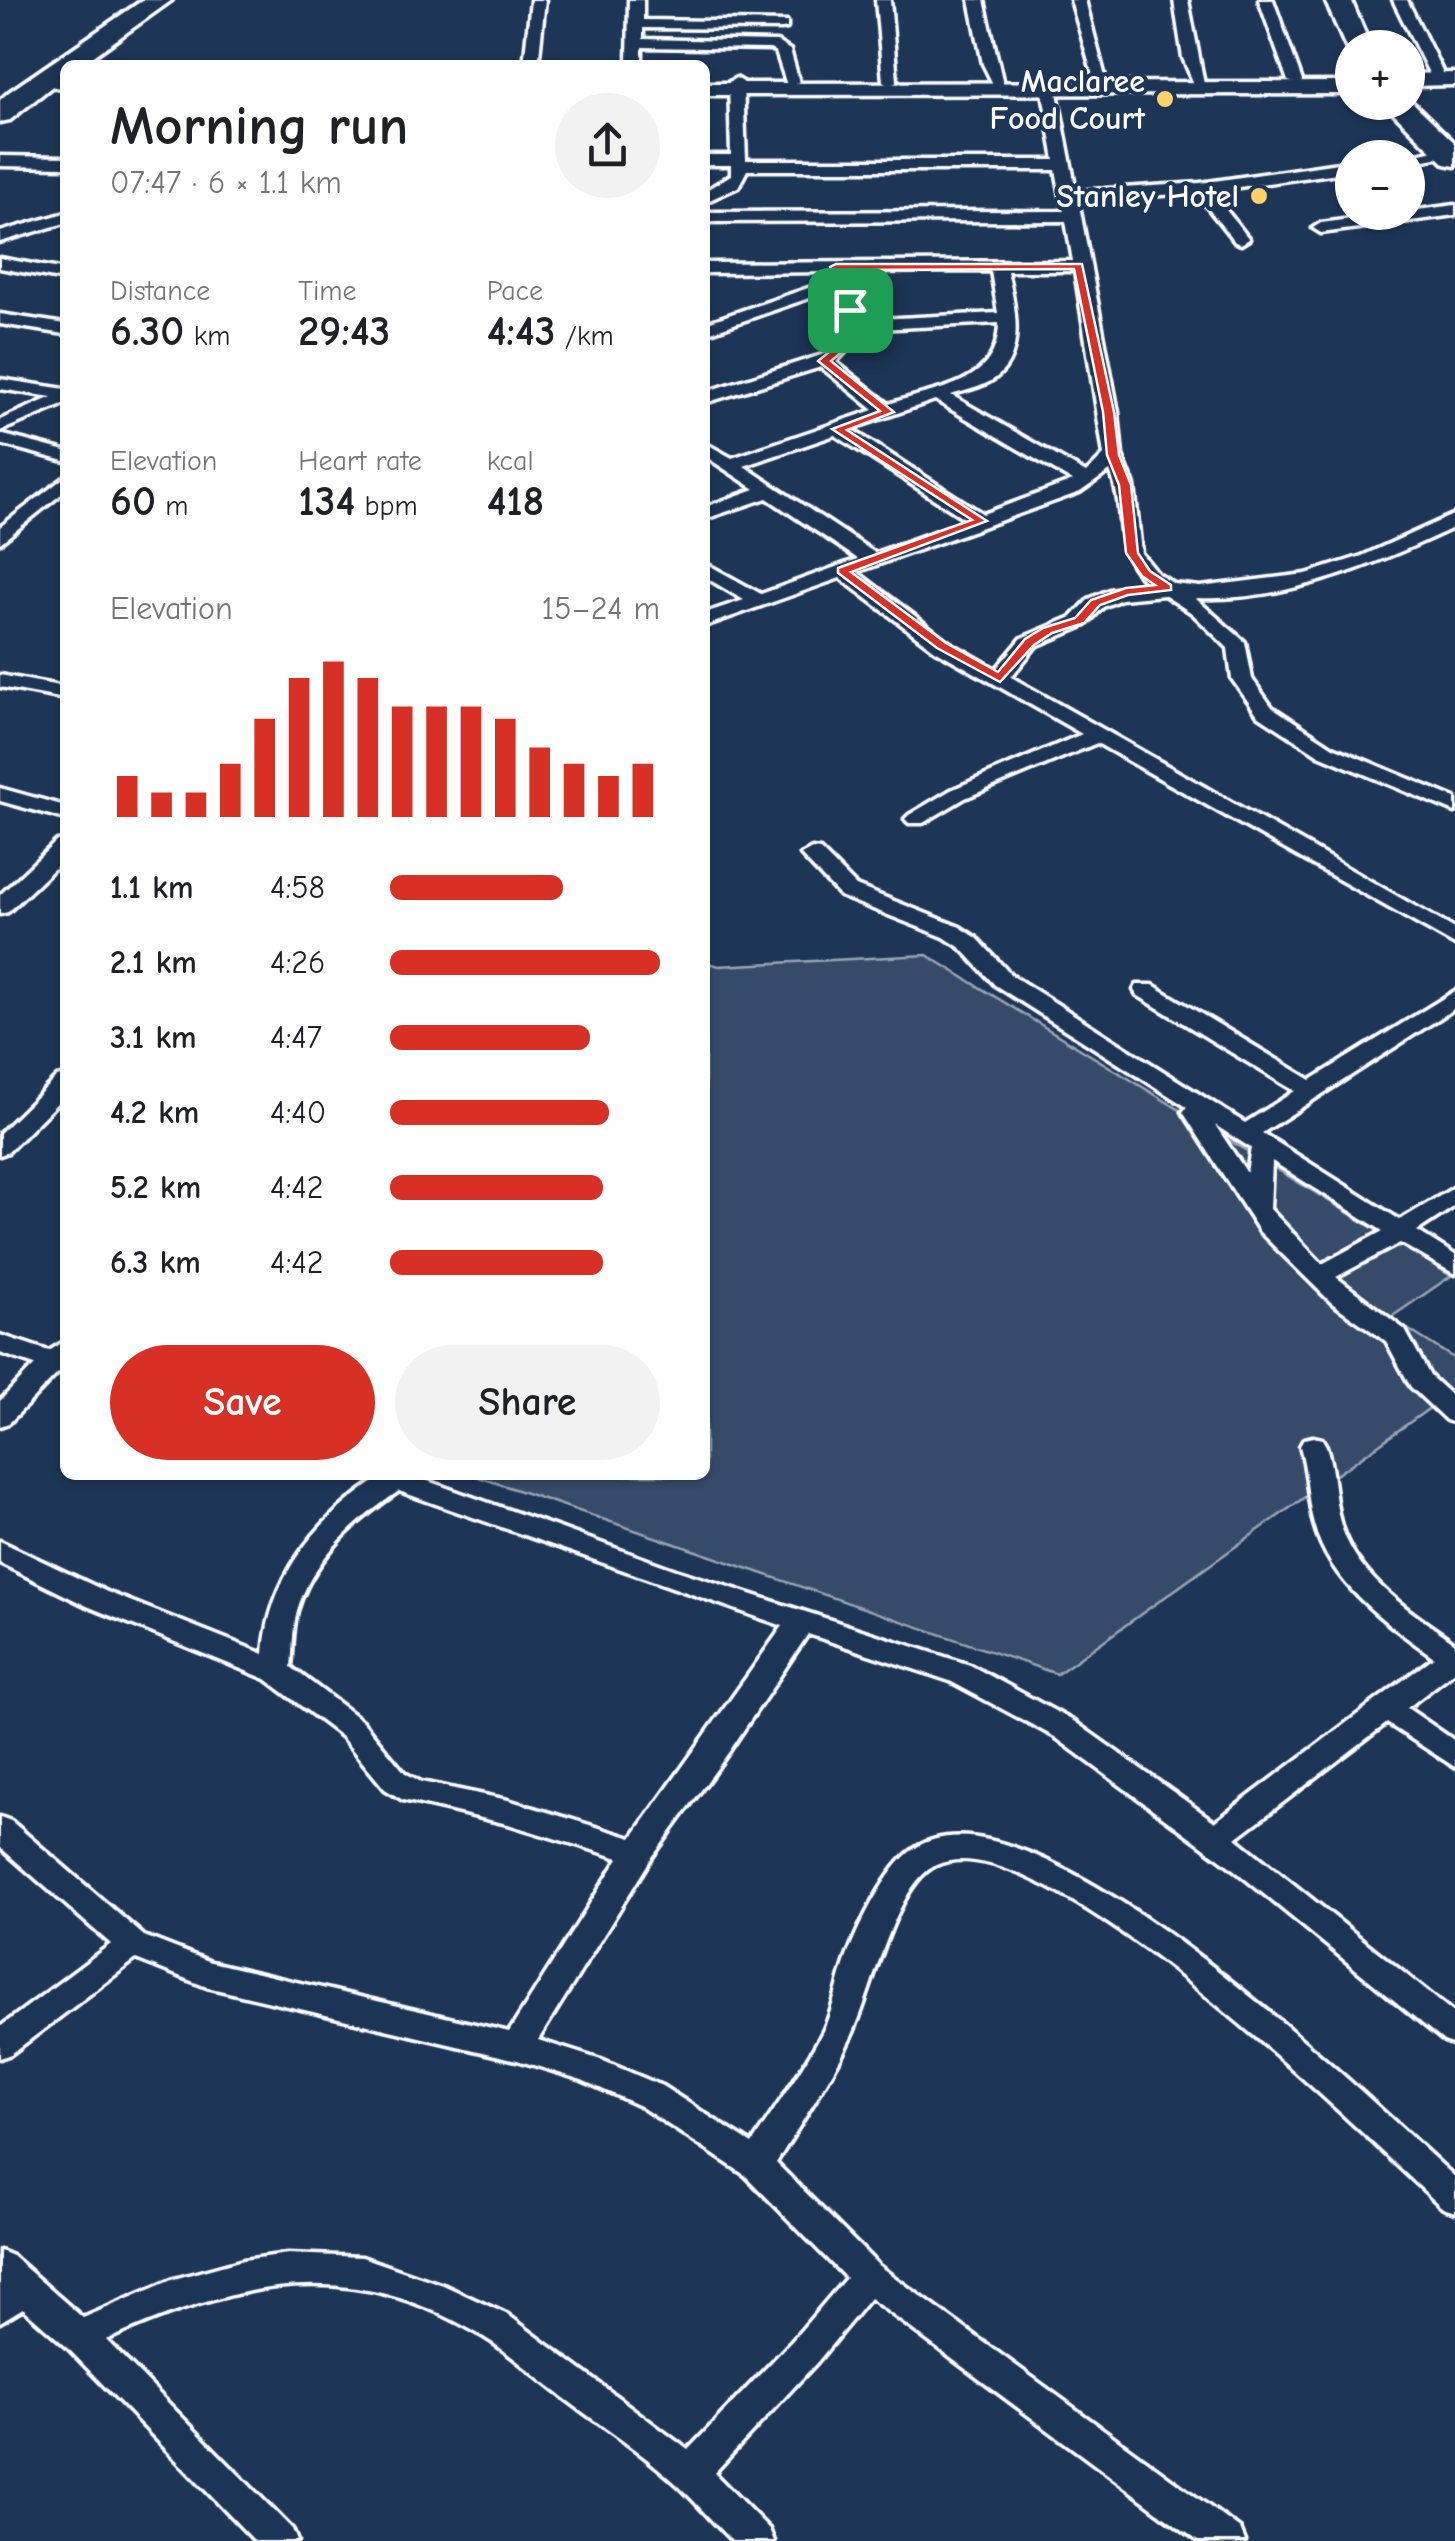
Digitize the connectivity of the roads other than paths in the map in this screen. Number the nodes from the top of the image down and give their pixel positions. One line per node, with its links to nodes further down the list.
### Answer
1 (159, 0): 13 (highway)
2 (538, 0): 18 (street)
3 (636, 0): 11 (street)
4 (883, 0): 21 (street)
5 (976, 0): 27 (street)
6 (1078, 0): 28 (street)
7 (1180, 0): 22 (street)
8 (1266, 0): 23 (street)
9 (1338, 0): 14 (highway)
10 (1400, 0): 20 (street)
11 (634, 24): 12 (street); 15 (street)
12 (782, 24)
13 (123, 28): 16 (highway); 17 (highway)
14 (1350, 30)
15 (634, 43): 19 (street); 26 (street)
16 (86, 60)
17 (86, 60)
18 (532, 60)
19 (635, 60)
20 (1447, 79)
21 (890, 81): 26 (main road); 27 (main road)
22 (1199, 81): 23 (main road); 28 (main road)
23 (1295, 81): 29 (main road)
24 (60, 82): 34 (highway)
25 (60, 82): 36 (highway)
26 (792, 82): 33 (main road)
27 (998, 82): 31 (main road)
28 (1102, 82): 31 (main road)
29 (1335, 83)
30 (1335, 84): 31 (main road)
31 (1048, 85): 33 (main road); 43 (street)
32 (710, 86): 33 (main road)
33 (736, 86): 42 (street)
34 (0, 114)
35 (1415, 120): 37 (highway)
36 (0, 126)
37 (1451, 155): 38 (street)
38 (1425, 157)
39 (710, 160): 42 (street)
40 (0, 161): 41 (street)
41 (60, 162)
42 (739, 162): 43 (street); 46 (street)
43 (1062, 165): 47 (street)
44 (1335, 168): 45 (street)
45 (1200, 188): 47 (street); 54 (street)
46 (710, 194)
47 (1067, 196): 49 (street)
48 (1455, 210): 52 (street)
49 (1070, 216): 50 (street); 57 (street)
50 (710, 217)
51 (60, 219): 53 (street)
52 (1321, 228)
53 (0, 237)
54 (1242, 239)
55 (0, 263): 59 (street)
56 (998, 266): 57 (street); 60 (street); 61 (street)
57 (1079, 266): 78 (street)
58 (710, 268): 60 (street)
59 (60, 274)
60 (838, 274): 63 (street); 64 (street)
61 (1004, 318): 63 (street); 68 (street)
62 (0, 319): 65 (street)
63 (852, 325): 66 (street)
64 (710, 327)
65 (60, 328)
66 (824, 361): 70 (street); 72 (street)
67 (0, 384): 69 (street)
68 (937, 394): 72 (street); 80 (street)
69 (60, 395)
70 (710, 396)
71 (60, 398): 73 (street)
72 (888, 412): 74 (street)
73 (0, 426)
74 (838, 429): 79 (street); 85 (street)
75 (0, 438): 77 (street)
76 (710, 451): 79 (street)
77 (60, 455)
78 (1113, 455): 80 (street); 90 (street)
79 (730, 465): 82 (street)
80 (1087, 481): 85 (street)
81 (60, 486): 86 (street)
82 (768, 491): 83 (street); 87 (street)
83 (710, 511)
84 (1455, 520): 90 (street)
85 (981, 521): 87 (street)
86 (0, 537)
87 (871, 559): 88 (street)
88 (842, 570): 91 (street); 93 (street)
89 (710, 572): 91 (street)
90 (1166, 588): 93 (street); 98 (street)
91 (758, 600): 92 (street)
92 (710, 618)
93 (1000, 678): 96 (street)
94 (3, 686): 95 (street)
95 (60, 692)
96 (1098, 735): 100 (street); 104 (street)
97 (0, 794): 99 (street)
98 (1455, 806)
99 (60, 812)
100 (916, 819)
101 (60, 851): 103 (street)
102 (812, 855): 110 (street)
103 (0, 907)
104 (1455, 938)
105 (1145, 990): 108 (street)
106 (1455, 998): 108 (street)
107 (60, 1087): 111 (street)
108 (1310, 1090): 110 (street)
109 (1195, 1112): 113 (street)
110 (1255, 1138): 113 (street); 114 (street)
111 (0, 1146)
112 (1455, 1196): 114 (street)
113 (1259, 1208): 116 (street)
114 (1399, 1233): 115 (street); 116 (street)
115 (1455, 1266)
116 (1321, 1274): 120 (street)
117 (0, 1344): 118 (street)
118 (60, 1359)
119 (60, 1360): 121 (street)
120 (1455, 1414)
121 (0, 1417)
122 (1313, 1446): 127 (street)
123 (386, 1480): 128 (street)
124 (397, 1480): 126 (street)
125 (0, 1551): 128 (street)
126 (800, 1623): 132 (street); 133 (street)
127 (1455, 1657): 129 (street)
128 (276, 1671): 133 (street)
129 (1389, 1710): 130 (street); 132 (street)
130 (1455, 1756)
131 (1, 1832): 134 (street)
132 (1216, 1838): 135 (street)
133 (639, 1852): 137 (street)
134 (133, 1945): 136 (street); 137 (street)
135 (1455, 2032)
136 (0, 2044)
137 (517, 2047): 138 (street)
138 (757, 2165): 139 (street); 140 (street)
139 (1455, 2198)
140 (867, 2277): 143 (street); 146 (street)
141 (8, 2286): 142 (street)
142 (79, 2336): 143 (street); 144 (street)
143 (690, 2473): 145 (street)
144 (279, 2541)
145 (756, 2541)
146 (1226, 2541)

